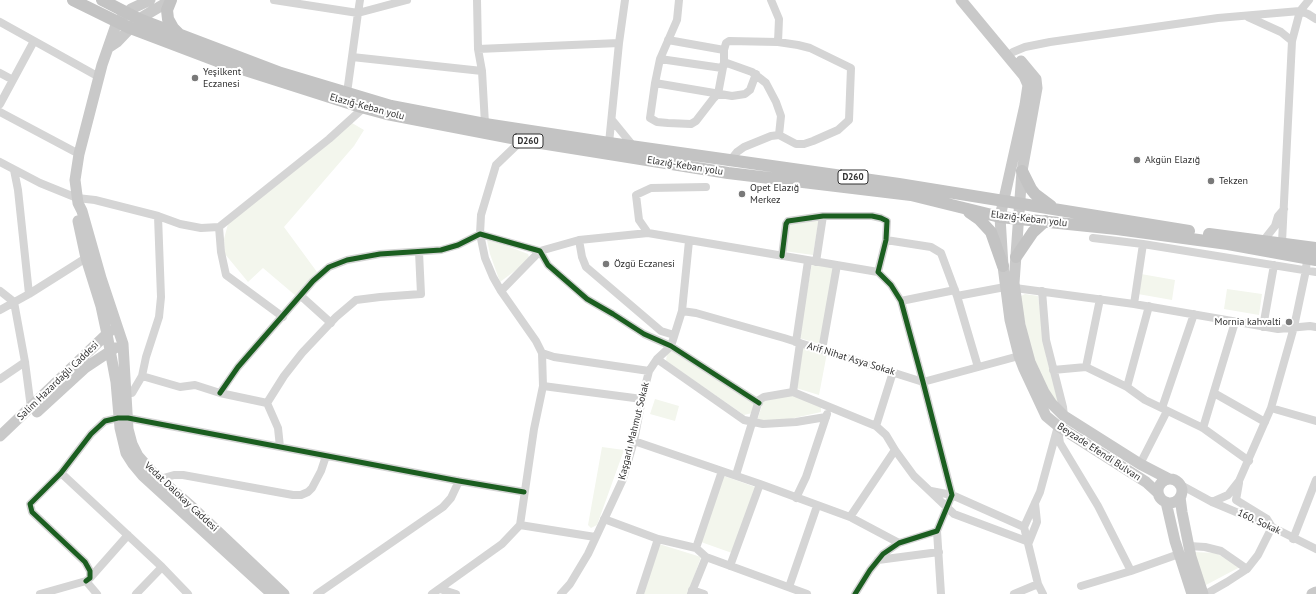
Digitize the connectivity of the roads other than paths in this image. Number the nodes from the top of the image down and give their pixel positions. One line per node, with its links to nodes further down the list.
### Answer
1 (73, 0): 22 (highway, Elazığ-Keban yolu / D260)
2 (102, 0): 16 (highway, Elazığ-Keban yolu / D260)
3 (150, 0): 16 (main road)
4 (171, 0): 19 (main road); 24 (highway)
5 (274, 0): 17 (street)
6 (360, 0): 17 (street)
7 (407, 0): 17 (street)
8 (477, 0): 31 (street)
9 (625, 0): 29 (street)
10 (679, 0): 25 (street)
11 (771, 0): 28 (street)
12 (961, 0): 62 (main road, Beyzade Efendi Bulvarı)
13 (970, 0): 33 (main road, Beyzade Efendi Bulvarı)
14 (1309, 0): 15 (street)
15 (1300, 11): 18 (street); 20 (street); 27 (street)
16 (127, 13): 19 (highway, Elazığ-Keban yolu / D260); 22 (main road)
17 (358, 13): 34 (street)
18 (1247, 16): 27 (street); 33 (street)
19 (138, 19): 23 (main road); 24 (highway, Elazığ-Keban yolu / D260)
20 (1316, 19)
21 (0, 22): 26 (street)
22 (117, 22): 23 (highway, Elazığ-Keban yolu / D260); 30 (main road)
23 (130, 28): 30 (main road); 46 (highway, Elazığ-Keban yolu / D260)
24 (180, 34): 43 (highway, Elazığ-Keban yolu / D260)
25 (668, 40): 32 (street); 35 (street)
26 (34, 41): 40 (street); 41 (street)
27 (1292, 41): 66 (street)
28 (778, 42): 32 (street); 50 (street)
29 (619, 43): 31 (street); 48 (street)
30 (108, 48): 40 (main road)
31 (478, 49): 37 (street)
32 (724, 50): 36 (street)
33 (1013, 52): 58 (main road, Beyzade Efendi Bulvarı)
34 (352, 57): 37 (street); 43 (street)
35 (660, 59): 36 (street); 42 (street)
36 (723, 65): 39 (street); 44 (street)
37 (482, 71): 49 (street)
38 (0, 73): 41 (street)
39 (756, 74): 44 (street); 50 (street)
40 (99, 77): 54 (main road)
41 (13, 80): 45 (street)
42 (655, 83): 44 (street); 44 (street)
43 (347, 93): 49 (highway, Elazığ-Keban yolu / D260)
44 (718, 94)
45 (0, 104)
46 (361, 107): 51 (highway, Elazığ-Keban yolu / D260); 72 (street)
47 (0, 112): 54 (street)
48 (612, 120): 52 (street); 53 (street)
49 (485, 124): 52 (highway, Elazığ-Keban yolu / D260)
50 (779, 135): 55 (street)
51 (522, 140): 59 (highway, Elazığ-Keban yolu / D260); 74 (street)
52 (610, 143): 53 (highway, Elazığ-Keban yolu / D260)
53 (634, 147): 55 (highway, Elazığ-Keban yolu / D260)
54 (79, 154): 61 (main road)
55 (730, 161): 59 (street); 62 (highway, Elazığ-Keban yolu / D260)
56 (0, 162): 57 (street)
57 (14, 170): 61 (street); 100 (street)
58 (1022, 170): 63 (main road, Beyzade Efendi Bulvarı); 65 (highway)
59 (728, 173): 64 (highway, Elazığ-Keban yolu / D260)
60 (706, 187): 73 (street)
61 (78, 200): 67 (street); 87 (main road); 115 (main road, Vedat Dalokay Caddesi)
62 (1004, 200): 63 (highway, Elazığ-Keban yolu / D260); 69 (main road, Beyzade Efendi Bulvarı)
63 (1020, 202): 65 (highway, Elazığ-Keban yolu / D260); 70 (main road, Beyzade Efendi Bulvarı)
64 (961, 207): 69 (highway, Elazığ-Keban yolu / D260); 92 (highway)
65 (1053, 208): 78 (highway, Elazığ-Keban yolu / D260)
66 (1284, 209): 78 (street); 80 (street)
67 (158, 216): 72 (street); 133 (street)
68 (823, 216): 77 (street); 85 (street); 88 (street)
69 (1000, 217): 70 (highway, Elazığ-Keban yolu / D260); 92 (main road, Beyzade Efendi Bulvarı)
70 (1018, 218): 71 (highway, Elazığ-Keban yolu / D260); 86 (main road, Beyzade Efendi Bulvarı)
71 (1045, 221): 86 (highway); 89 (highway, Elazığ-Keban yolu / D260)
72 (219, 227): 110 (street)
73 (648, 233): 76 (street); 79 (street)
74 (480, 234): 83 (street); 84 (street); 97 (street)
75 (1093, 238): 81 (street)
76 (579, 240): 83 (street); 118 (street)
77 (886, 240): 93 (street); 99 (street)
78 (1264, 240): 80 (highway, Elazığ-Keban yolu / D260)
79 (689, 241): 85 (street); 108 (street, Kaşgarlı Mahmut Sokak)
80 (1282, 242): 82 (highway, Elazığ-Keban yolu / D260)
81 (1143, 244): 90 (street); 105 (street)
82 (1316, 248)
83 (540, 251): 97 (street); 121 (street)
84 (419, 252): 101 (street); 112 (street)
85 (782, 256): 88 (street)
86 (1016, 257): 95 (main road, Beyzade Efendi Bulvarı)
87 (86, 258): 100 (street); 117 (main road)
88 (812, 261): 91 (street); 119 (street)
89 (1309, 263): 90 (street); 94 (street); 116 (street)
90 (1274, 264): 113 (street)
91 (837, 265): 93 (street); 122 (street)
92 (1003, 266): 95 (main road, Beyzade Efendi Bulvarı)
93 (878, 272): 103 (street)
94 (1316, 272)
95 (1010, 287): 98 (street); 99 (street); 125 (main road, Beyzade Efendi Bulvarı); 149 (main road, Beyzade Efendi Bulvarı)
96 (0, 291): 104 (street)
97 (501, 291): 124 (street)
98 (1042, 291): 102 (street); 130 (street)
99 (956, 293): 103 (street); 128 (street)
100 (29, 294): 104 (street)
101 (301, 296): 110 (street); 112 (street)
102 (1100, 299): 105 (street); 129 (street)
103 (901, 301): 135 (street)
104 (14, 302): 107 (street); 127 (street)
105 (1134, 304): 106 (street)
106 (1148, 306): 109 (street); 137 (street)
107 (0, 310)
108 (682, 311): 118 (street, Kaşgarlı Mahmut Sokak); 119 (street, Arif Nihat Asya Sokak)
109 (1194, 314): 111 (street); 148 (street)
110 (283, 318): 140 (street)
111 (1236, 322): 113 (street); 141 (street)
112 (331, 323): 143 (street)
113 (1263, 326): 116 (street)
114 (1316, 327): 116 (street)
115 (119, 328): 117 (main road, Salim Hazardağlı Caddesi); 120 (main road, Vedat Dalokay Caddesi)
116 (1294, 328): 147 (street)
117 (107, 334): 123 (main road); 146 (main road, Salim Hazardağlı Caddesi)
118 (674, 335): 121 (street, Kaşgarlı Mahmut Sokak)
119 (798, 342): 122 (street, Arif Nihat Asya Sokak); 138 (street)
120 (123, 344): 123 (main road, Salim Hazardağlı Caddesi); 139 (main road, Vedat Dalokay Caddesi)
121 (670, 346): 126 (street, Kaşgarlı Mahmut Sokak); 144 (street)
122 (822, 350): 132 (street, Arif Nihat Asya Sokak)
123 (110, 351): 151 (main road); 161 (main road, Salim Hazardağlı Caddesi)
124 (542, 353): 131 (street); 136 (street)
125 (1020, 356): 128 (street); 156 (main road, Beyzade Efendi Bulvarı)
126 (658, 359): 131 (street, Kaşgarlı Mahmut Sokak); 153 (street)
127 (25, 362): 134 (street); 146 (street)
128 (978, 367): 135 (street)
129 (1086, 367): 130 (street); 137 (street)
130 (1053, 370): 149 (street)
131 (649, 371): 142 (street, Kaşgarlı Mahmut Sokak)
132 (893, 372): 135 (street, Arif Nihat Asya Sokak); 155 (street)
133 (142, 376): 139 (street); 140 (street)
134 (0, 379)
135 (924, 382): 180 (street)
136 (543, 386): 142 (street); 178 (street)
137 (1128, 387): 148 (street)
138 (793, 392): 144 (street); 145 (street)
139 (126, 393): 151 (main road, Vedat Dalokay Caddesi)
140 (220, 393): 143 (street)
141 (1214, 393): 154 (street); 157 (street)
142 (642, 399): 159 (street, Kaşgarlı Mahmut Sokak)
143 (267, 403): 162 (street)
144 (759, 403): 153 (street)
145 (829, 407): 150 (street); 155 (street)
146 (31, 408): 158 (main road, Salim Hazardağlı Caddesi)
147 (1271, 408): 152 (street); 154 (street)
148 (1164, 409): 157 (street); 166 (street)
149 (1064, 416): 166 (main road, Beyzade Efendi Bulvarı)
150 (826, 417): 153 (street); 181 (street)
151 (123, 418): 162 (street); 168 (street); 171 (main road, Vedat Dalokay Caddesi); 221 (main road)
152 (1316, 421)
153 (752, 422): 169 (street)
154 (1265, 422): 165 (street)
155 (876, 426): 163 (street)
156 (1058, 426): 160 (street); 179 (main road, Beyzade Efendi Bulvarı)
157 (1203, 428): 165 (street)
158 (0, 436)
159 (634, 440): 167 (street); 188 (street, Kaşgarlı Mahmut Sokak)
160 (1057, 443): 184 (street); 209 (street)
161 (0, 446)
162 (280, 447): 164 (street)
163 (894, 450): 176 (street); 187 (street)
164 (326, 456): 171 (street); 174 (street)
165 (1248, 461): 172 (street)
166 (1140, 464): 170 (main road, Beyzade Efendi Bulvarı)
167 (722, 471): 169 (street); 200 (street)
168 (61, 473): 193 (street); 210 (street)
169 (736, 475): 175 (street)
170 (1169, 479): 177 (main road); 179 (main road)
171 (160, 480): 222 (main road, Vedat Dalokay Caddesi)
172 (1239, 480): 183 (street); 191 (street)
173 (1316, 480): 196 (street)
174 (459, 482): 178 (street); 223 (street)
175 (760, 484): 181 (street); 206 (street)
176 (930, 491): 180 (street); 186 (street)
177 (1180, 491): 182 (main road); 183 (street, 160. Sokak); 199 (main road)
178 (524, 492): 189 (street)
179 (1158, 493): 182 (main road)
180 (952, 495): 186 (street); 190 (street)
181 (796, 498): 185 (street)
182 (1166, 502): 203 (main road)
183 (1212, 502): 191 (street, 160. Sokak)
184 (1035, 503): 190 (street); 197 (street)
185 (817, 506): 187 (street); 213 (street)
186 (947, 507): 192 (street); 197 (street)
187 (850, 517): 198 (street)
188 (604, 519): 194 (street, Kaşgarlı Mahmut Sokak); 195 (street)
189 (520, 525): 194 (street); 214 (street)
190 (1024, 527): 197 (street)
191 (1272, 527): 196 (street, 160. Sokak); 208 (street)
192 (937, 531): 198 (street); 202 (street)
193 (128, 535): 207 (street); 210 (street)
194 (595, 537): 226 (street, Kaşgarlı Mahmut Sokak)
195 (658, 539): 200 (street); 227 (street)
196 (1293, 539): 201 (street, 160. Sokak)
197 (1029, 542): 211 (street)
198 (899, 543): 205 (street)
199 (1189, 546): 208 (street); 235 (main road)
200 (696, 548): 204 (street)
201 (1316, 549)
202 (939, 552): 205 (street); 231 (street)
203 (1179, 554): 209 (street); 234 (main road)
204 (706, 557): 206 (street); 215 (street)
205 (878, 560): 230 (street)
206 (730, 566): 213 (street)
207 (162, 567): 219 (street); 220 (street)
208 (1247, 569): 235 (street)
209 (1131, 571): 212 (street)
210 (88, 580): 217 (street); 218 (street)
211 (1038, 584): 232 (street); 233 (street)
212 (1081, 586)
213 (789, 588): 229 (street)
214 (440, 589): 224 (street); 225 (street)
215 (692, 592): 228 (street)
216 (1316, 592): 236 (main road)
217 (40, 594)
218 (97, 594)
219 (136, 594)
220 (188, 594)
221 (272, 594)
222 (284, 594)
223 (317, 594)
224 (432, 594)
225 (456, 594)
226 (561, 594)
227 (640, 594)
228 (704, 594)
229 (808, 594)
230 (855, 594)
231 (941, 594)
232 (1014, 594)
233 (1043, 594)
234 (1192, 594)
235 (1204, 594)
236 (1312, 594)

